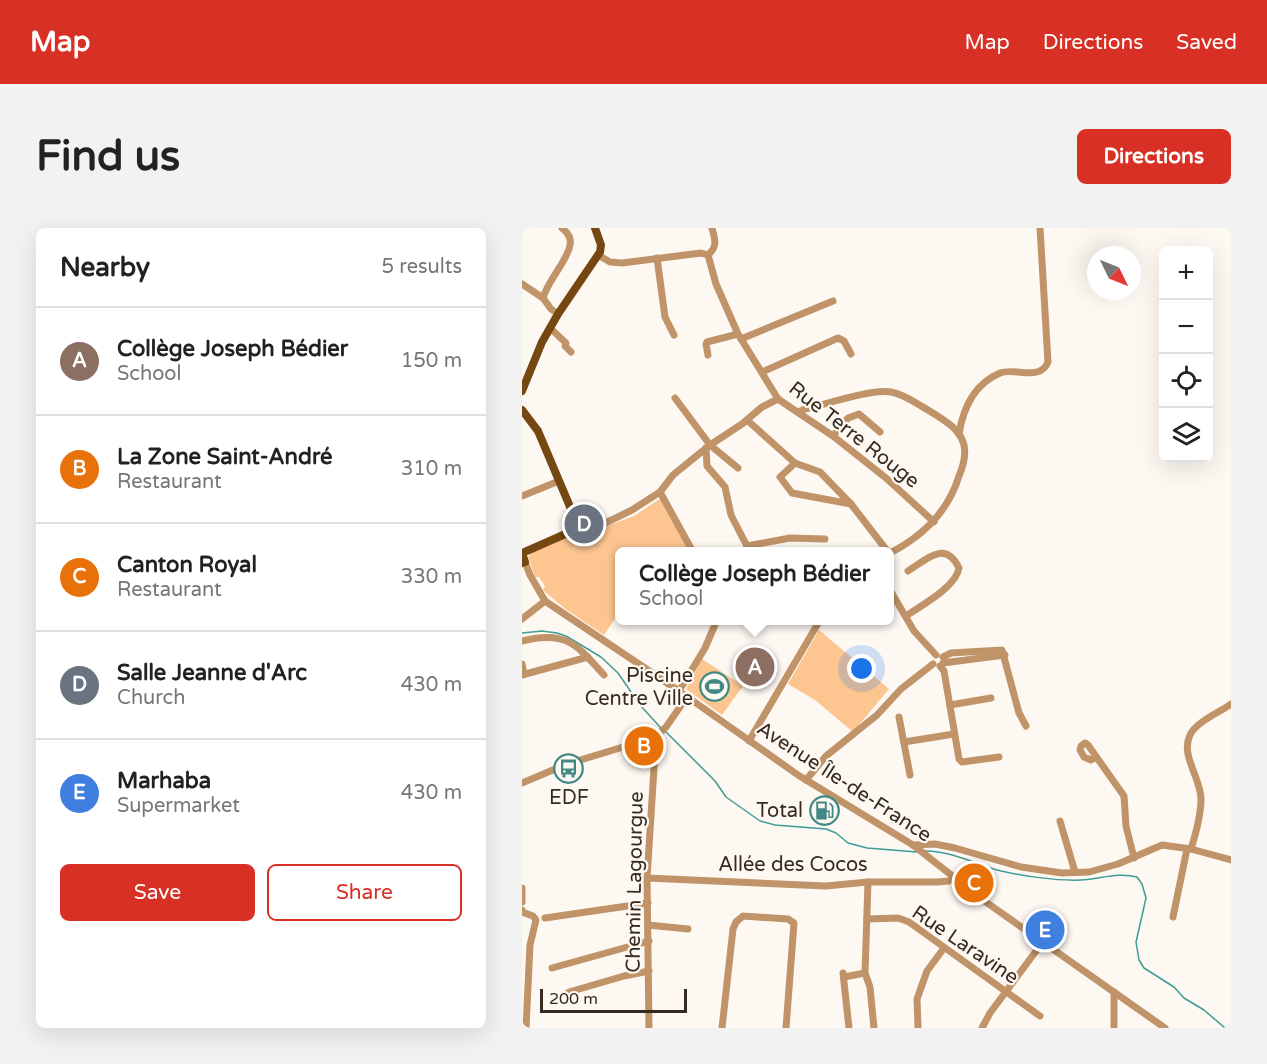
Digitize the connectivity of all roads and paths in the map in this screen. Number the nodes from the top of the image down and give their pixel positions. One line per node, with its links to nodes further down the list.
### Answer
1 (562, 228): 9 (street)
2 (595, 228): 5 (main road)
3 (712, 228): 6 (street)
4 (1040, 228): 26 (street)
5 (598, 255): 7 (street); 11 (main road)
6 (708, 255): 7 (street); 14 (street, Rue Terre Rouge)
7 (657, 258): 13 (street)
8 (522, 284): 9 (street)
9 (543, 298): 11 (street)
10 (833, 301): 14 (street)
11 (558, 314): 12 (main road)
12 (550, 328): 15 (street); 19 (main road)
13 (674, 335)
14 (740, 337): 17 (street); 18 (street, Rue Terre Rouge)
15 (572, 352)
16 (851, 354): 18 (street)
17 (708, 355)
18 (762, 372): 21 (street, Rue Terre Rouge)
19 (522, 391)
20 (675, 398): 28 (street)
21 (778, 399): 23 (street, Rue Terre Rouge); 24 (street)
22 (522, 410): 31 (main road)
23 (798, 412): 26 (street); 27 (street, Rue Terre Rouge)
24 (747, 420): 28 (street); 29 (street)
25 (880, 432): 27 (street)
26 (959, 434): 35 (street)
27 (833, 436): 35 (street, Rue Terre Rouge)
28 (708, 446): 30 (street); 32 (street); 39 (street)
29 (795, 463): 34 (street); 34 (street)
30 (738, 468)
31 (560, 482): 33 (street); 36 (main road)
32 (660, 492): 36 (street); 38 (street)
33 (522, 496)
34 (851, 504): 41 (street)
35 (934, 522): 42 (street)
36 (579, 528): 43 (main road)
37 (825, 539): 40 (street)
38 (690, 547)
39 (748, 547)
40 (756, 547)
41 (885, 547)
42 (894, 549)
43 (522, 553): 44 (main road, Avenue Île-de-France)
44 (524, 563): 47 (street, Avenue Île-de-France)
45 (908, 571): 48 (street)
46 (894, 596): 48 (street)
47 (545, 601): 49 (street); 58 (street, Avenue Île-de-France)
48 (906, 616): 54 (street)
49 (522, 619)
50 (715, 625): 58 (street)
51 (818, 625): 67 (street)
52 (522, 641): 53 (street)
53 (588, 657): 56 (street); 57 (street)
54 (939, 661): 62 (street); 64 (street); 72 (street)
55 (522, 664): 56 (street)
56 (523, 674)
57 (604, 675)
58 (679, 691): 59 (street, Avenue Île-de-France)
59 (687, 697): 66 (street); 67 (street, Avenue Île-de-France)
60 (991, 698): 62 (street)
61 (1231, 704): 76 (street)
62 (950, 705): 65 (street)
63 (899, 717): 68 (street)
64 (1026, 726)
65 (954, 734): 68 (street); 69 (street)
66 (658, 735): 73 (street); 81 (street, Chemin Lagourgue)
67 (749, 741): 72 (street, Avenue Île-de-France)
68 (904, 742): 71 (street)
69 (999, 757)
70 (1096, 757): 77 (street)
71 (910, 775)
72 (806, 780): 75 (street, Avenue Île-de-France)
73 (522, 783)
74 (1060, 821): 79 (street)
75 (916, 847): 79 (street); 80 (street, Avenue Île-de-France)
76 (1189, 849): 77 (street); 78 (street); 87 (street)
77 (1134, 858): 79 (street)
78 (1231, 860)
79 (1075, 872)
80 (950, 875): 82 (street, Allée des Cocos); 93 (street, Avenue Île-de-France)
81 (647, 878): 82 (street, Allée des Cocos); 85 (street, Chemin Lagourgue)
82 (868, 882): 89 (street)
83 (522, 888): 84 (street)
84 (522, 902)
85 (648, 903): 88 (street); 90 (street, Chemin Lagourgue)
86 (522, 910): 94 (street)
87 (1173, 917)
88 (546, 918)
89 (867, 919): 95 (street, Rue Laravine); 98 (street)
90 (648, 925): 91 (street); 92 (street, Chemin Lagourgue)
91 (688, 929)
92 (649, 941): 96 (street); 97 (street, Chemin Lagourgue)
93 (1042, 942): 100 (street); 101 (street, Avenue Île-de-France)
94 (526, 947): 103 (street)
95 (944, 948): 100 (street, Rue Laravine); 109 (street)
96 (552, 968)
97 (649, 971): 99 (street); 104 (street, Chemin Lagourgue)
98 (865, 973): 107 (street); 108 (street)
99 (569, 992)
100 (1006, 992): 102 (street, Rue Laravine); 110 (street)
101 (1114, 992): 111 (street); 112 (street, Avenue Île-de-France)
102 (1040, 1016)
103 (526, 1028)
104 (649, 1028)
105 (722, 1028): 106 (street)
106 (786, 1028)
107 (849, 1028)
108 (874, 1028)
109 (918, 1028)
110 (982, 1028)
111 (1114, 1028)
112 (1165, 1028)

